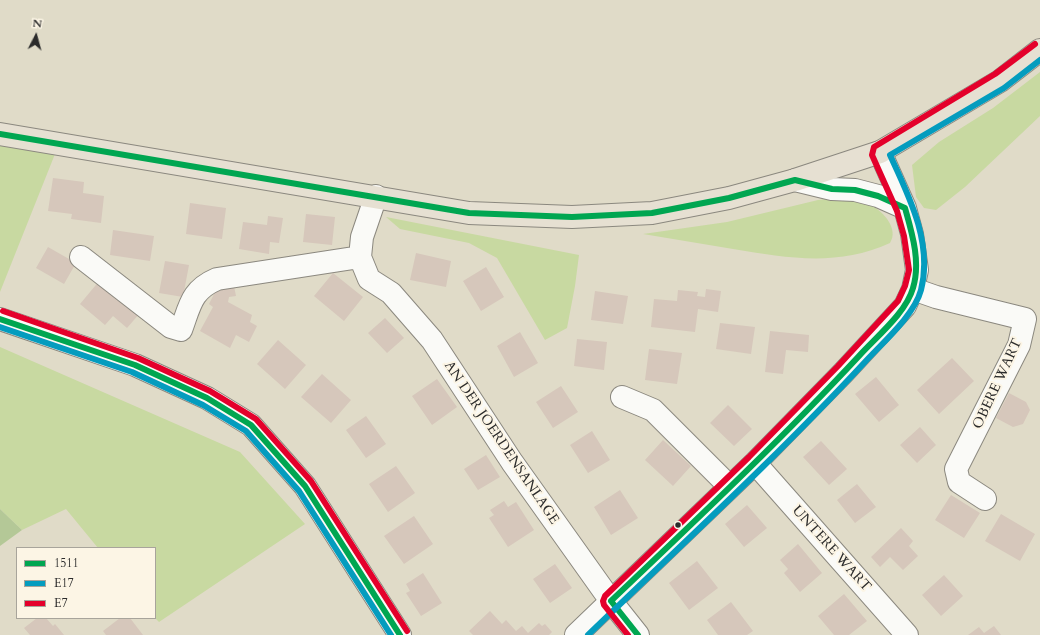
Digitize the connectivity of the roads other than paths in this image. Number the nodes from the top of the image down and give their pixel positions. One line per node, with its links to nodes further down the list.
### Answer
1 (1040, 50): 3 (main road)
2 (0, 134): 5 (main road)
3 (880, 152): 4 (main road); 6 (street)
4 (795, 180): 5 (main road); 6 (street)
5 (376, 196): 8 (street, AN DER JOERDENSANLAGE)
6 (905, 208): 9 (street)
7 (81, 257): 8 (street)
8 (360, 257): 15 (street, AN DER JOERDENSANLAGE)
9 (913, 289): 12 (street); 14 (street, OBERE WART)
10 (0, 319): 16 (street)
11 (622, 397): 13 (street)
12 (755, 463): 13 (street); 19 (street, UNTERE WART)
13 (730, 487): 15 (street)
14 (985, 498)
15 (611, 601): 17 (street); 18 (street, AN DER JOERDENSANLAGE)
16 (400, 635)
17 (576, 635)
18 (638, 635)
19 (907, 635)

